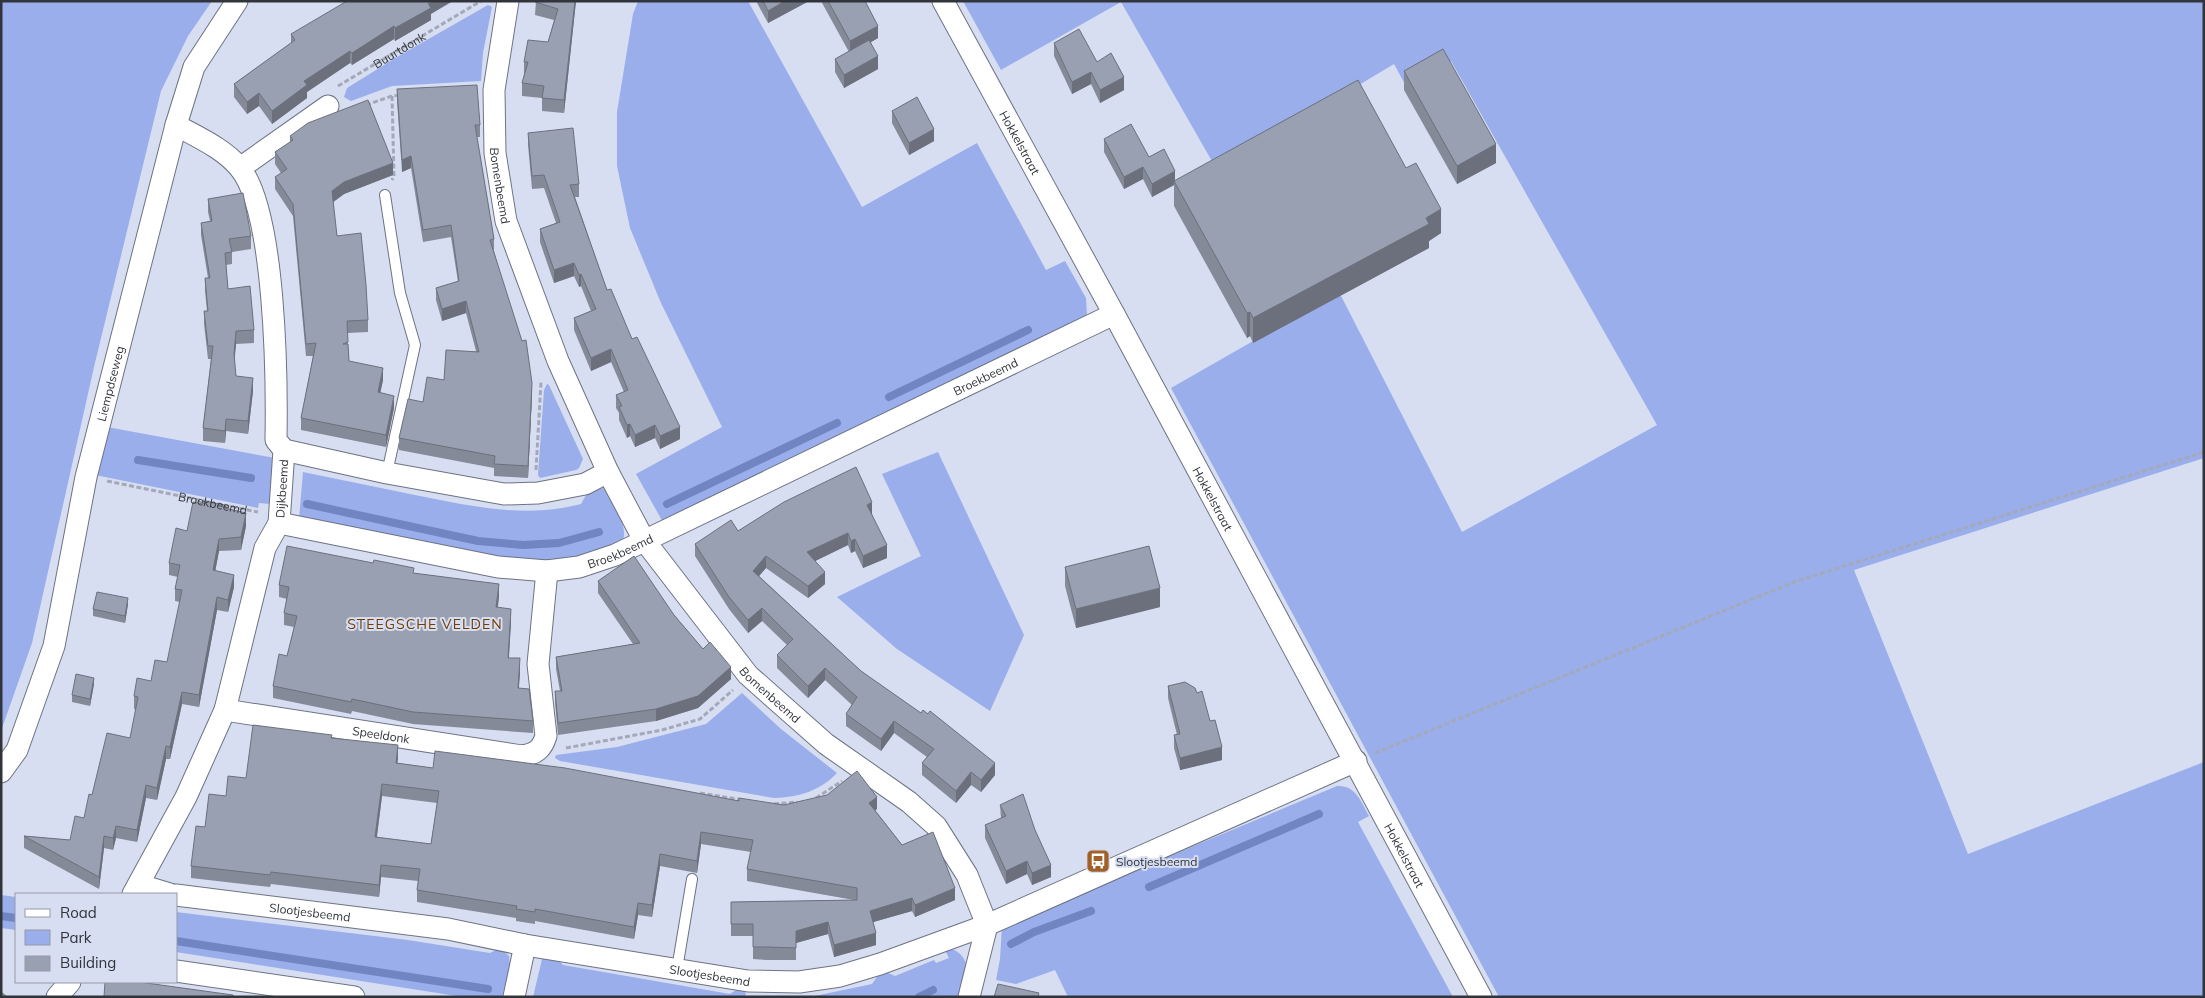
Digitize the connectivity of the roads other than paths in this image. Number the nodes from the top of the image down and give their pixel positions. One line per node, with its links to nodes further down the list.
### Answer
1 (237, 1): 5 (street, Liempdseweg)
2 (508, 1): 10 (street, Bomenbeemd)
3 (943, 1): 8 (street, Hokkelstraat)
4 (328, 106): 6 (street)
5 (176, 125): 6 (street, Dijkbeemd); 17 (street, Liempdseweg)
6 (240, 168): 9 (street, Dijkbeemd)
7 (385, 195): 11 (lane)
8 (1114, 314): 13 (street, Broekbeemd); 16 (street, Hokkelstraat)
9 (284, 450): 11 (street); 12 (street, Dijkbeemd)
10 (608, 472): 11 (street); 13 (street, Bomenbeemd)
11 (387, 473)
12 (279, 523): 14 (street, Broekbeemd); 15 (street, Dijkbeemd)
13 (644, 540): 14 (street, Broekbeemd); 22 (street, Bomenbeemd)
14 (546, 571): 15 (street, Speeldonk)
15 (225, 710): 19 (street, Dijkbeemd)
16 (1356, 761): 22 (street, Slootjesbeemd); 31 (street, Hokkelstraat)
17 (1, 772)
18 (692, 879): 24 (lane)
19 (137, 890): 20 (street)
20 (162, 893)
21 (178, 895): 23 (street, Slootjesbeemd)
22 (987, 925): 24 (street, Slootjesbeemd); 30 (street)
23 (525, 945): 24 (street, Slootjesbeemd); 29 (street)
24 (677, 969)
25 (178, 971): 28 (street)
26 (69, 983): 27 (street)
27 (57, 997)
28 (354, 997)
29 (514, 997)
30 (969, 997)
31 (1481, 997)

